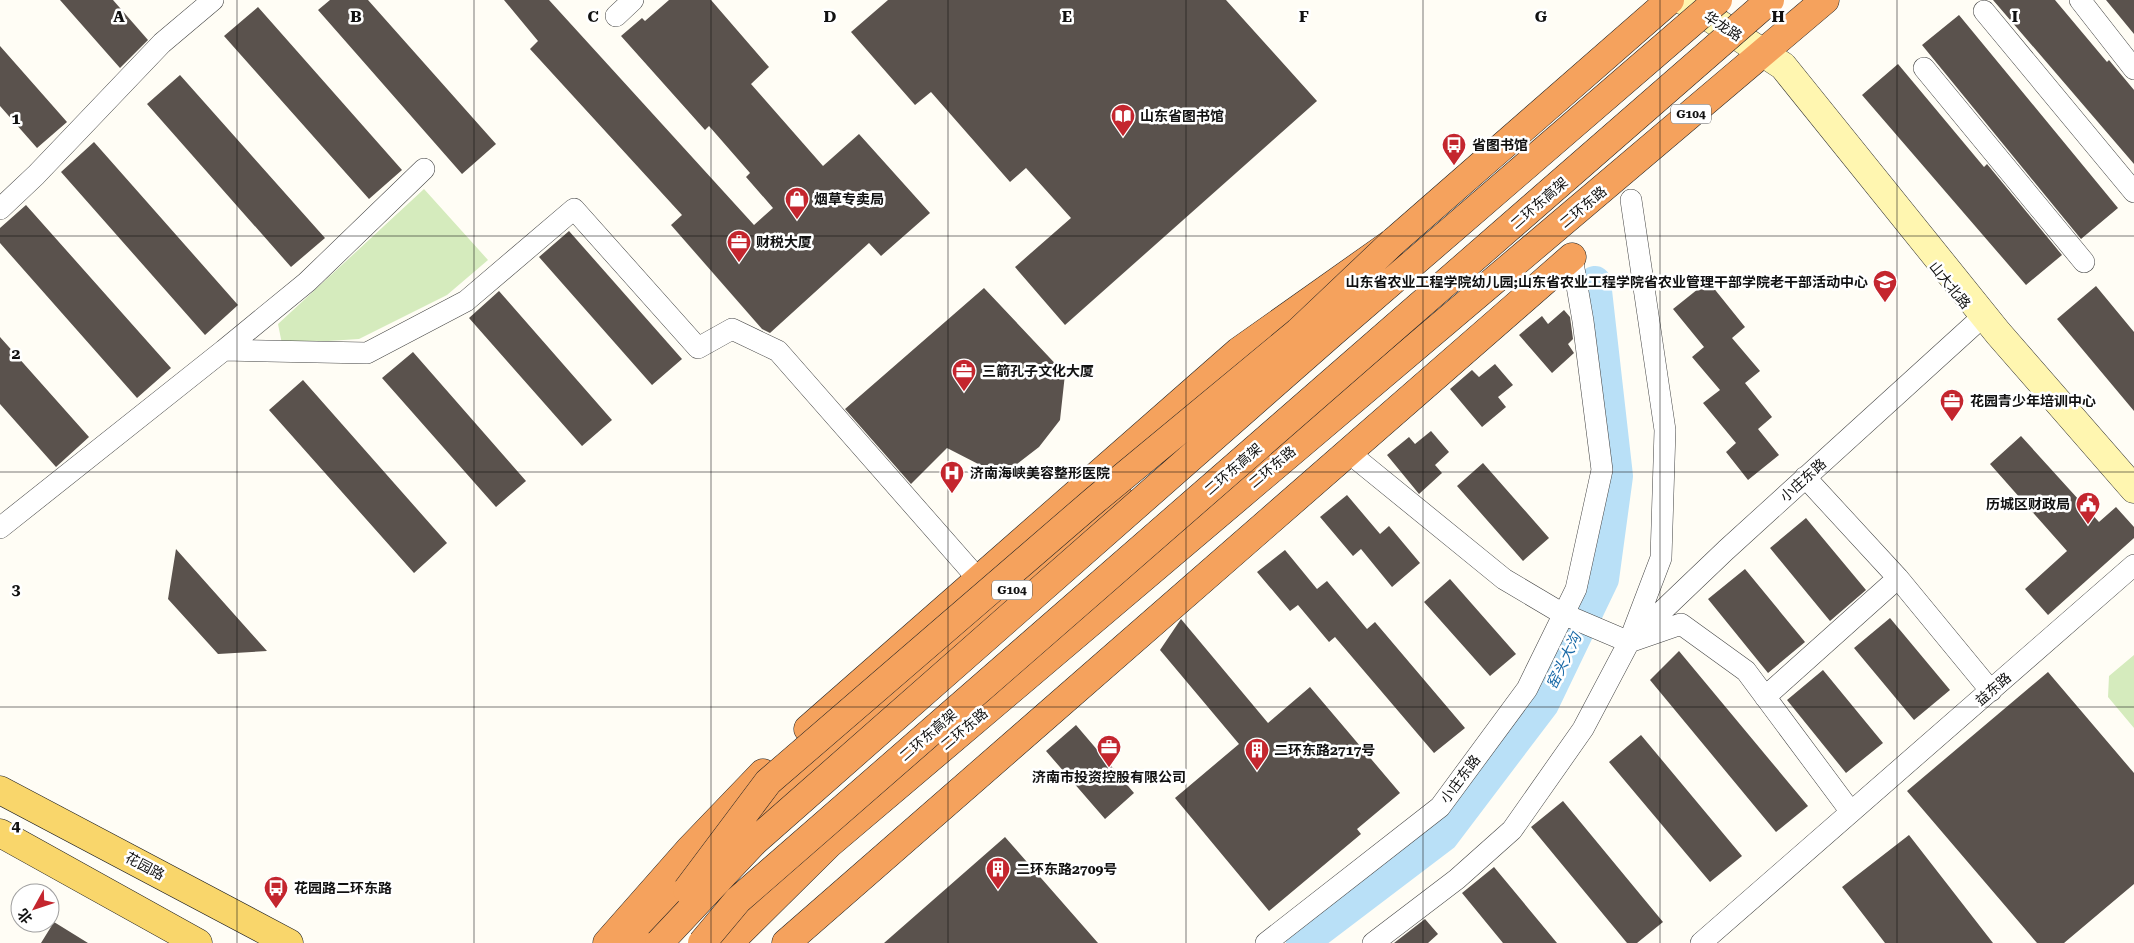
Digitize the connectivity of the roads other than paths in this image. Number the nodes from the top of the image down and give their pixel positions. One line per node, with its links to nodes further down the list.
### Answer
1 (213, 0): 17 (street)
2 (633, 0): 10 (street)
3 (1670, 0): 18 (highway, G104)
4 (1683, 0): 11 (main road, 华龙路)
5 (1718, 0): 43 (highway, bridge)
6 (1770, 0): 44 (highway, 二环东高架, bridge)
7 (1824, 0): 11 (highway, 二环东路 / G104)
8 (2080, 0): 13 (street)
9 (1984, 11): 15 (street)
10 (616, 16)
11 (1769, 58): 21 (main road, 山大北路); 22 (highway, 二环东路 / G104); 26 (main road, 山大北路)
12 (1924, 68): 20 (street)
13 (2134, 68)
14 (424, 169): 23 (street)
15 (2134, 192)
16 (1631, 200): 33 (street)
17 (0, 209)
18 (1393, 242): 31 (highway); 42 (highway, G104); 43 (highway, bridge)
19 (1572, 257): 24 (highway); 32 (street, 小庄东路)
20 (2084, 262)
21 (1979, 320): 25 (street, 小庄东路); 27 (main road, 山大北路)
22 (1440, 328): 45 (highway, 二环东路 / G104); 46 (highway)
23 (224, 350): 28 (street); 31 (street)
24 (1348, 452): 32 (street); 47 (highway)
25 (1805, 477): 30 (street); 33 (street, 小庄东路)
26 (2134, 489)
27 (2134, 502)
28 (0, 528)
29 (2134, 565): 34 (street, 益东路)
30 (1898, 578): 34 (street); 35 (street)
31 (979, 580): 41 (highway)
32 (1564, 614): 33 (street); 48 (street, 小庄东路)
33 (1629, 642): 35 (street); 49 (street)
34 (1991, 690): 37 (street, 益东路)
35 (1765, 697): 37 (street)
36 (0, 790): 40 (main road, 花园路)
37 (1851, 812): 50 (street, 益东路)
38 (0, 832): 39 (main road)
39 (198, 943)
40 (289, 943)
41 (607, 943)
42 (633, 943)
43 (658, 943)
44 (702, 943)
45 (729, 943)
46 (742, 943)
47 (786, 943)
48 (1266, 943)
49 (1373, 943)
50 (1701, 943)

